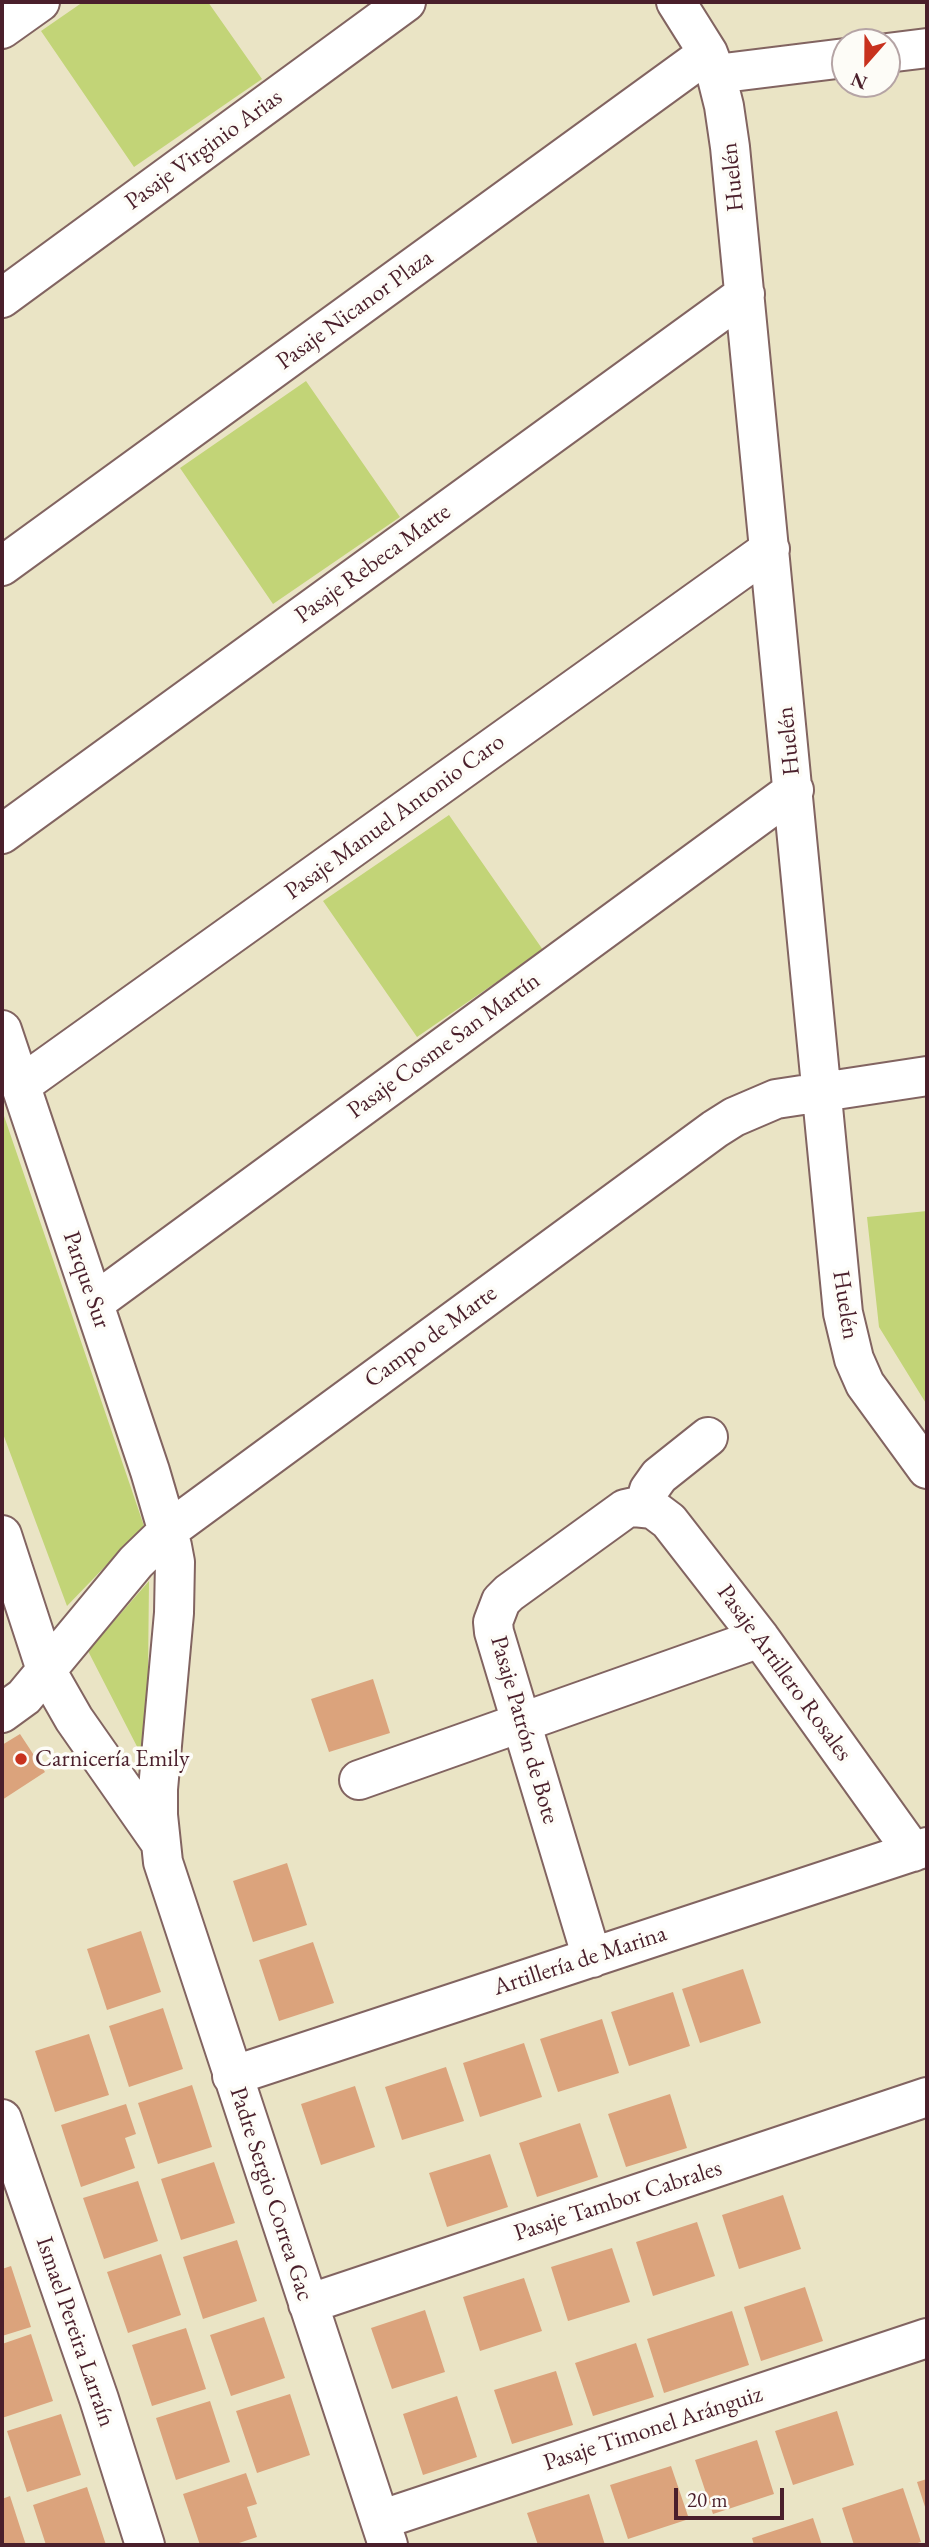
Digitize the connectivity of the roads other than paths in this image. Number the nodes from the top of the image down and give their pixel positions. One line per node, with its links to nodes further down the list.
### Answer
1 (40, 2): 4 (street)
2 (406, 2): 10 (street, Pasaje Virginio Arias)
3 (676, 2): 8 (street, Huelén)
4 (2, 29)
5 (927, 48): 6 (street)
6 (901, 51)
7 (831, 59): 8 (street, Pasaje Nicanor Plaza)
8 (712, 64): 9 (street, Huelén); 12 (street, Pasaje Nicanor Plaza)
9 (745, 294): 11 (street, Huelén); 14 (street, Pasaje Rebeca Matte)
10 (2, 298)
11 (770, 549): 13 (street, Huelén); 17 (street, Pasaje Manuel Antonio Caro)
12 (2, 566)
13 (794, 790): 18 (street, Huelén); 19 (street, Pasaje Cosme San Martín)
14 (2, 834)
15 (2, 1030): 17 (street, Parque Sur)
16 (927, 1076): 18 (street, Campo de Marte)
17 (21, 1085): 19 (street, Parque Sur)
18 (821, 1091): 21 (street, Huelén); 23 (street, Campo de Marte)
19 (94, 1303): 23 (street, Parque Sur)
20 (708, 1437): 22 (street)
21 (927, 1469)
22 (644, 1507): 25 (street, Pasaje Artillero Rosales); 28 (street, Pasaje Patrón de Bote)
23 (169, 1530): 26 (street, Campo de Marte); 30 (street, Padre Sergio Correa Gac)
24 (2, 1535): 26 (street, Padre Sergio Correa Gac)
25 (760, 1638): 28 (street); 31 (street, Pasaje Artillero Rosales)
26 (46, 1670): 27 (street, Campo de Marte); 30 (street, Padre Sergio Correa Gac)
27 (2, 1713)
28 (521, 1723): 29 (street); 32 (street, Pasaje Patrón de Bote)
29 (359, 1780)
30 (160, 1842): 33 (street, Padre Sergio Correa Gac)
31 (920, 1849): 32 (street, Artillería de Marina)
32 (592, 1958): 33 (street, Artillería de Marina)
33 (232, 2076): 36 (street, Padre Sergio Correa Gac)
34 (927, 2097): 36 (street, Pasaje Tambor Cabrales)
35 (2, 2119): 39 (street, Ismael Pereira Larraín)
36 (308, 2304): 38 (street, Padre Sergio Correa Gac)
37 (927, 2338): 38 (street, Pasaje Timonel Aránguiz)
38 (384, 2533)
39 (145, 2545)

